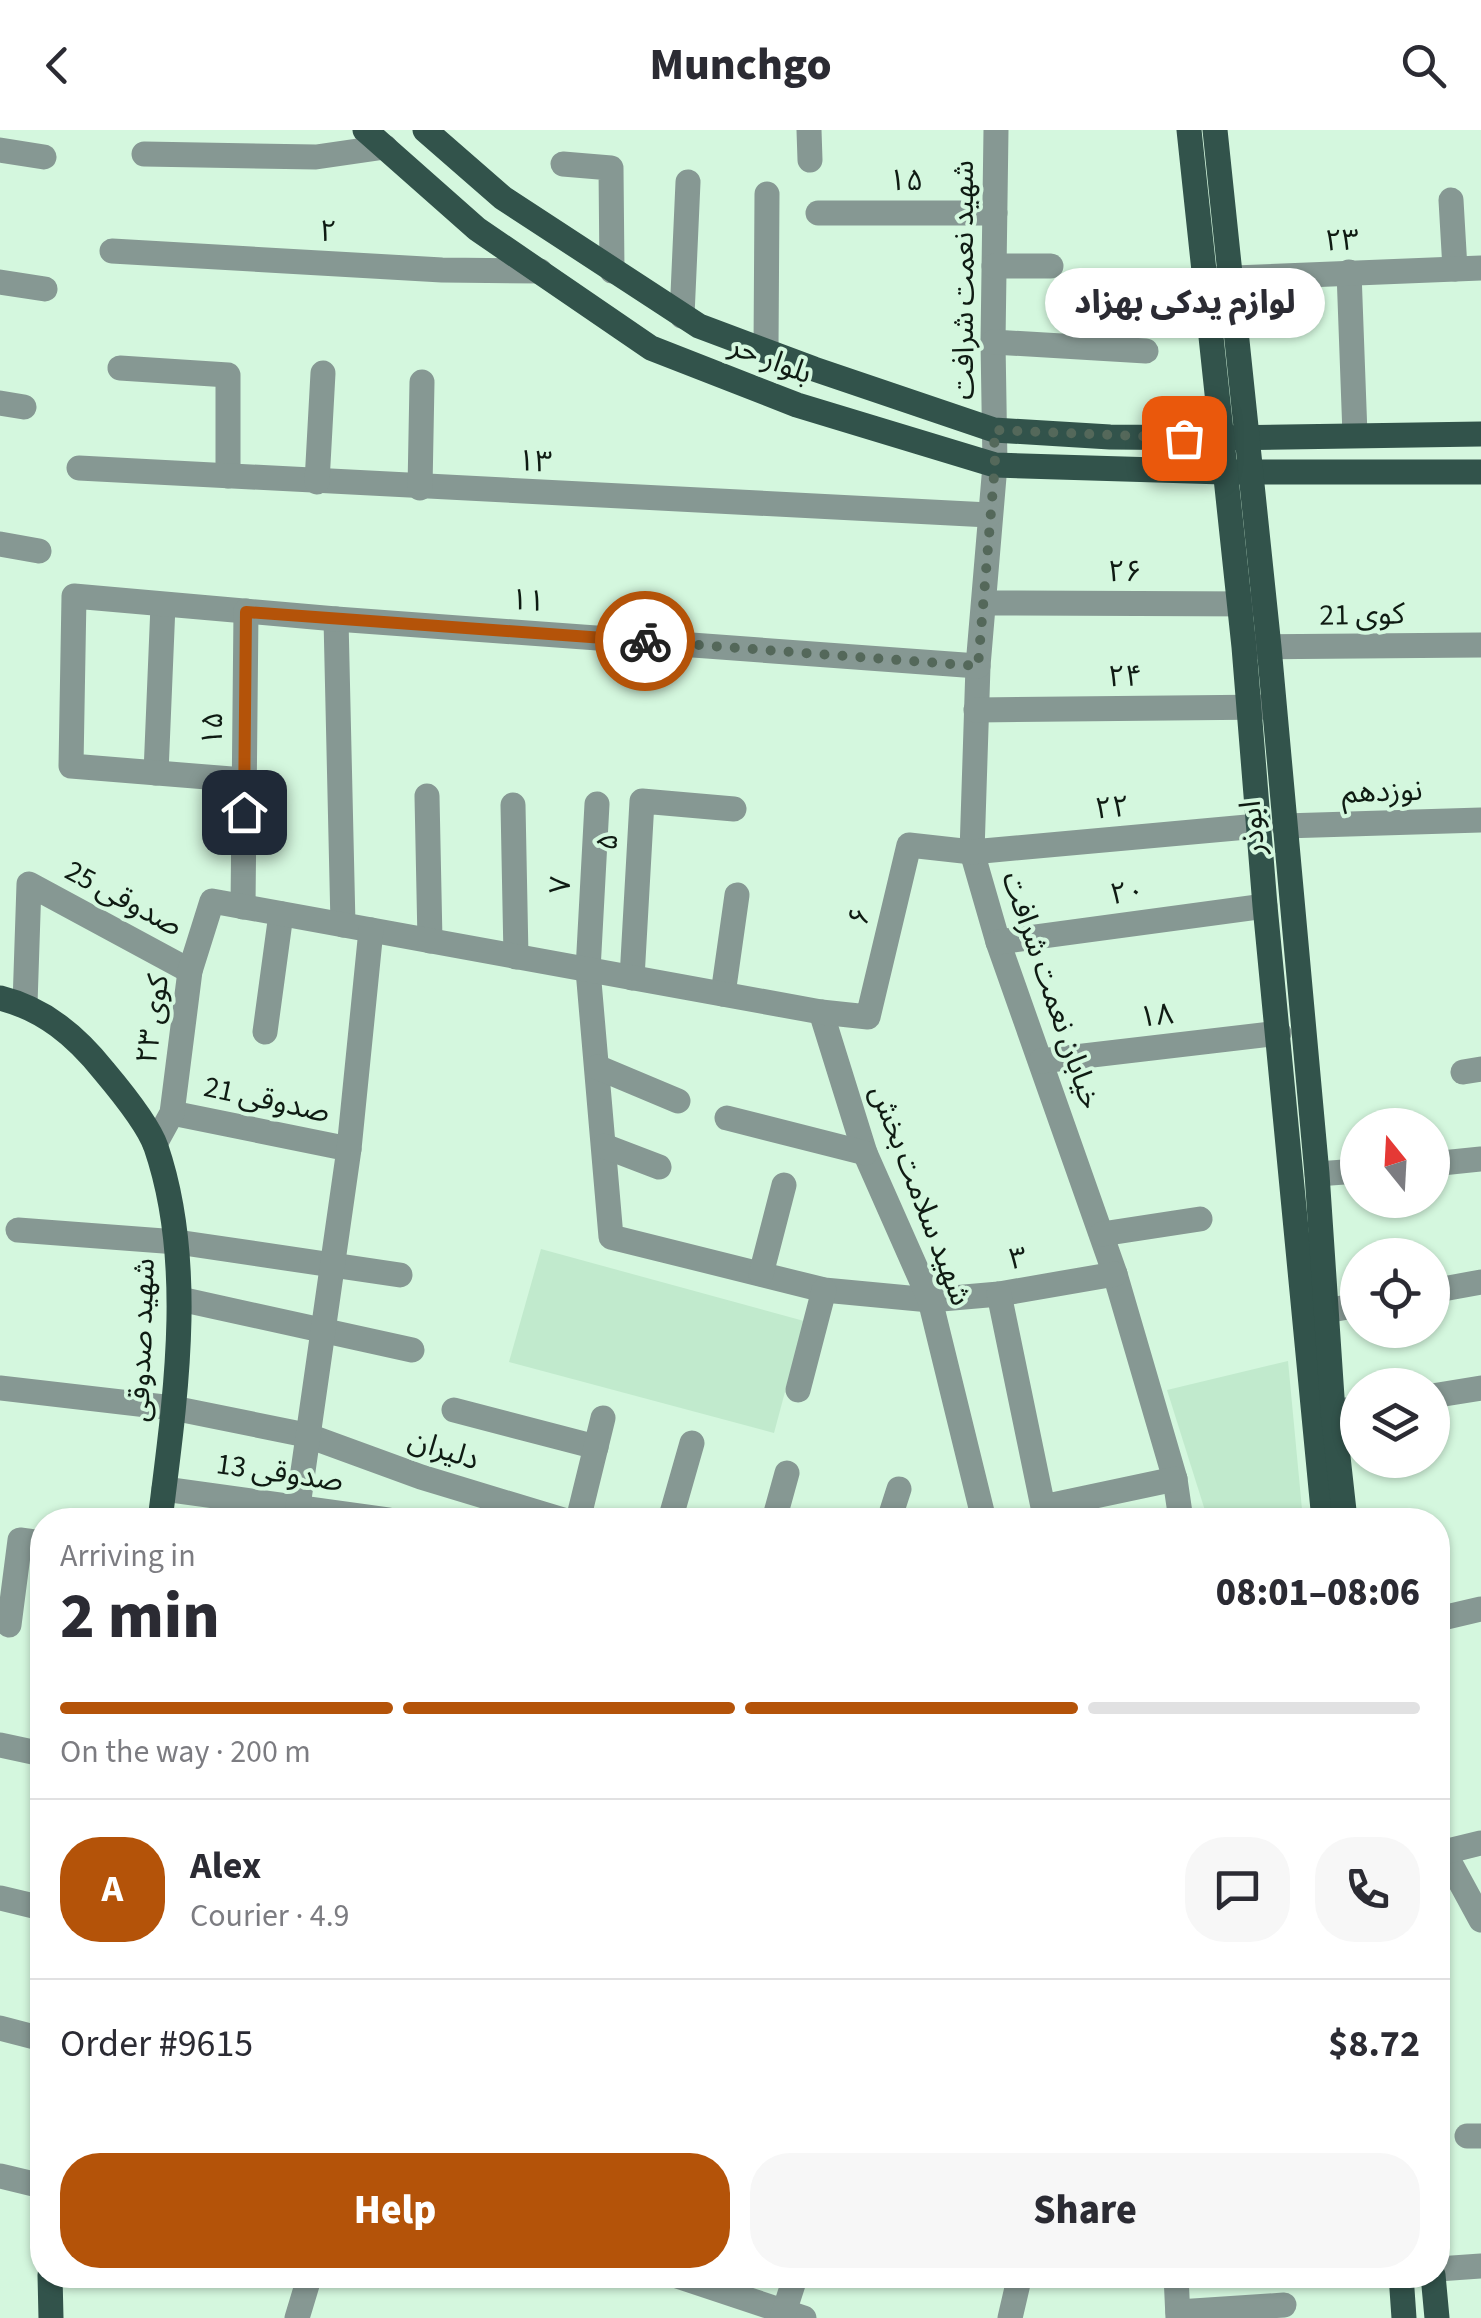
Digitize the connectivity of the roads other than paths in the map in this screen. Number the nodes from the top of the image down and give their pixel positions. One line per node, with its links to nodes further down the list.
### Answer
1 (425, 130): 14 (main road, بلوار حر)
2 (810, 130): 10 (street)
3 (996, 130): 16 (street, شهید نعمت شرافت)
4 (1189, 130): 27 (main road)
5 (1215, 130): 26 (main road, ابوذر)
6 (375, 138): 8 (street); 18 (main road, بلوار حر)
7 (0, 150): 9 (street)
8 (144, 154)
9 (44, 157)
10 (810, 160)
11 (563, 164): 24 (street)
12 (688, 182): 30 (street)
13 (767, 194): 32 (street)
14 (503, 198): 18 (main road); 24 (main road, بلوار حر)
15 (1451, 200): 22 (street)
16 (995, 212): 17 (street, ۱۵); 20 (street, شهید نعمت شرافت)
17 (818, 213)
18 (477, 229): 23 (main road, بلوار حر)
19 (112, 251): 23 (street, ۲)
20 (994, 266): 21 (street); 31 (street, شهید نعمت شرافت)
21 (1051, 266)
22 (1468, 268): 25 (street, ۲۳)
23 (540, 271): 42 (main road, بلوار حر)
24 (612, 271): 30 (main road, بلوار حر)
25 (1348, 272): 26 (street, ۲۳); 39 (street)
26 (1233, 278): 27 (street, ۲۳); 40 (main road, ابوذر)
27 (1206, 280): 41 (main road)
28 (0, 282): 29 (street)
29 (45, 289)
30 (682, 316): 32 (main road, بلوار حر)
31 (993, 342): 33 (street); 37 (street, شهید نعمت شرافت)
32 (766, 350): 37 (main road, بلوار حر)
33 (1146, 351)
34 (120, 368): 46 (street)
35 (323, 374): 47 (street)
36 (422, 382): 48 (street)
37 (994, 430): 41 (main road, بلوار حر); 42 (street, شهید نعمت شرافت)
38 (1481, 434): 39 (main road, بلوار حر)
39 (1355, 435): 40 (main road, بلوار حر)
40 (1247, 437): 41 (main road, بلوار حر); 44 (main road, ابوذر)
41 (1220, 438): 44 (main road)
42 (995, 464): 44 (main road, بلوار حر); 49 (street, خیابان نعمت شرافت)
43 (79, 468): 46 (street, ۱۳)
44 (1237, 472): 45 (main road, بلوار حر); 53 (main road, ابوذر)
45 (1481, 472)
46 (228, 476): 47 (street, ۱۳)
47 (317, 482): 48 (street, ۱۳)
48 (420, 488): 49 (street, ۱۳)
49 (988, 516): 52 (street, خیابان نعمت شرافت)
50 (0, 544): 51 (street)
51 (39, 551)
52 (984, 603): 53 (street, ۲۶); 59 (street, خیابان نعمت شرافت)
53 (1253, 604): 58 (main road, ابوذر)
54 (162, 605): 55 (street, ۱۱); 62 (street); 62 (street, ۱۱)
55 (246, 612): 56 (street, ۱۱); 63 (street, ۱۵)
56 (336, 619): 59 (street, ۱۱); 75 (street)
57 (1481, 645): 58 (street, کوی 21)
58 (1257, 647): 60 (main road, ابوذر)
59 (978, 666): 61 (street, خیابان نعمت شرافت)
60 (1261, 707): 61 (street, ۲۴); 69 (main road, ابوذر)
61 (976, 710): 70 (street, خیابان نعمت شرافت)
62 (156, 773): 63 (street)
63 (244, 780): 73 (street, ۱۵)
64 (427, 796): 77 (street)
65 (598, 804): 80 (street, ۷)
66 (513, 806): 79 (street)
67 (734, 809): 82 (street, ۵)
68 (1481, 820): 69 (street, نوزدهم)
69 (1271, 826): 70 (street, ۲۲); 72 (main road, ابوذر); 101 (main road, ابوذر)
70 (972, 852): 78 (street, خیابان نعمت شرافت); 85 (street, ۶)
71 (738, 895): 83 (street)
72 (1266, 906): 78 (street, ۲۰); 87 (main road, ابوذر)
73 (243, 907): 74 (street); 81 (street, کوی ۲۳)
74 (281, 914): 75 (street); 86 (street)
75 (342, 925): 76 (street)
76 (372, 930): 77 (street); 95 (street)
77 (430, 941): 79 (street)
78 (998, 942): 88 (street, خیابان نعمت شرافت)
79 (516, 957): 80 (street)
80 (588, 970): 82 (street); 89 (street, ۷)
81 (190, 971): 84 (street, صدوقی 25); 91 (street, کوی ۲۳)
82 (632, 978): 83 (street)
83 (723, 994): 85 (street)
84 (12, 1001): 93 (main road, شهید صدوقی)
85 (821, 1012): 96 (street, شهید سلامت بخش)
86 (266, 1032)
87 (1279, 1033): 88 (street, ۱۸); 147 (main road, ابوذر)
88 (1041, 1061): 105 (street, خیابان نعمت شرافت)
89 (597, 1067): 90 (street); 94 (street, ۷)
90 (678, 1101)
91 (172, 1112): 93 (street, کوی ۲۳); 95 (street, صدوقی 21)
92 (727, 1118): 96 (street)
93 (155, 1144): 106 (main road, شهید صدوقی)
94 (604, 1146): 99 (street); 108 (street, ۳)
95 (349, 1149): 107 (street)
96 (865, 1153): 116 (street, شهید سلامت بخش)
97 (1481, 1159): 98 (street)
98 (1450, 1162)
99 (660, 1167)
100 (1340, 1172): 101 (street)
101 (1316, 1174): 118 (main road, ابوذر)
102 (784, 1185): 108 (street)
103 (1200, 1218): 105 (street)
104 (18, 1230): 106 (street)
105 (1102, 1234): 109 (street, خیابان نعمت شرافت)
106 (177, 1242): 107 (street); 115 (main road, شهید صدوقی)
107 (332, 1265): 110 (street); 119 (street)
108 (760, 1274): 113 (street, ۳)
109 (1115, 1274): 114 (street, ۳); 134 (street, خیابان نعمت شرافت)
110 (400, 1275)
111 (1481, 1282): 112 (street)
112 (1450, 1288)
113 (824, 1290): 116 (street, ۳); 124 (street)
114 (999, 1294): 116 (street, ۳); 134 (street)
115 (180, 1299): 119 (street); 126 (main road, شهید صدوقی)
116 (930, 1300): 145 (street, شهید سلامت بخش)
117 (1340, 1309): 118 (street)
118 (1326, 1312): 121 (main road, ابوذر)
119 (322, 1332): 120 (street); 129 (street)
120 (412, 1350)
121 (1340, 1384)
122 (0, 1388): 126 (street, دلیران)
123 (1481, 1388): 125 (street)
124 (798, 1390)
125 (1450, 1393)
126 (173, 1408): 129 (street, دلیران); 135 (main road, شهید صدوقی)
127 (454, 1410): 131 (street)
128 (602, 1418): 131 (street)
129 (306, 1435): 139 (street); 140 (street, دلیران)
130 (692, 1443): 142 (street)
131 (596, 1448): 141 (street)
132 (787, 1474): 143 (street)
133 (1345, 1478): 148 (main road, ابوذر)
134 (1175, 1479): 146 (street, خیابان نعمت شرافت)
135 (164, 1489): 137 (main road, شهید صدوقی); 138 (street, صدوقی 13)
136 (899, 1489): 144 (street)
137 (162, 1508)
138 (269, 1508)
139 (298, 1508)
140 (523, 1508)
141 (581, 1508)
142 (673, 1508)
143 (777, 1508)
144 (893, 1508)
145 (981, 1508)
146 (1179, 1508)
147 (1323, 1508)
148 (1345, 1508)
149 (30, 1541): 152 (street)
150 (1481, 1609): 151 (street)
151 (1450, 1616)
152 (8, 1625)
153 (0, 1744): 154 (street)
154 (30, 1751)
155 (1481, 1842): 156 (street)
156 (1450, 1849)
157 (1450, 1867): 160 (street)
158 (0, 1898): 159 (street)
159 (30, 1905)
160 (1481, 1920)
161 (0, 2028): 162 (street)
162 (30, 2035)
163 (0, 2176): 164 (street)
164 (30, 2183)
165 (1481, 2266): 166 (street)
166 (1450, 2270)
167 (306, 2288): 177 (street)
168 (711, 2288): 176 (street)
169 (794, 2288): 176 (street)
170 (1017, 2288): 178 (street)
171 (1177, 2288): 175 (street)
172 (1401, 2288): 179 (main road)
173 (1435, 2288): 180 (main road)
174 (1284, 2305): 175 (street)
175 (1178, 2315)
176 (790, 2316)
177 (297, 2318)
178 (1010, 2318)
179 (1404, 2318)
180 (1436, 2318)

